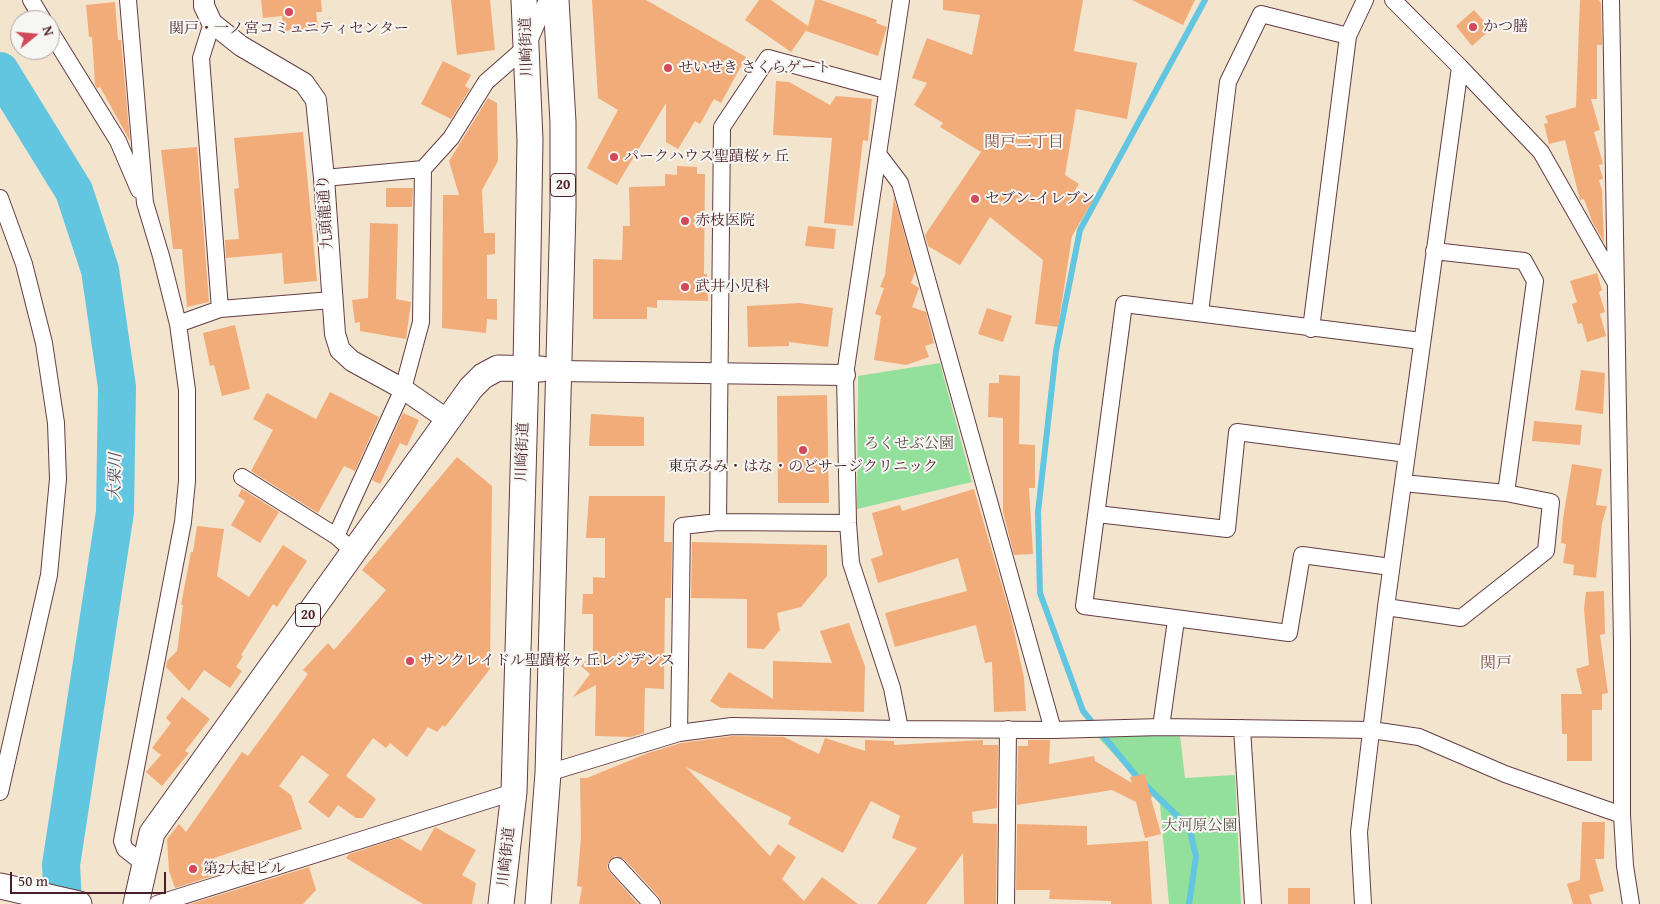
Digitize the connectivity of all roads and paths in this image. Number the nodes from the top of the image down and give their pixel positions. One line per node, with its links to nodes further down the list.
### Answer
1 (128, 0): 20 (street)
2 (204, 0): 10 (street)
3 (524, 0): 12 (main road, 川崎街道 / 20)
4 (547, 0): 12 (street)
5 (556, 0): 30 (main road, 20)
6 (901, 0): 15 (street)
7 (1365, 0): 11 (street)
8 (1392, 0): 14 (street)
9 (1611, 0): 22 (street)
10 (212, 23): 18 (street, 九頭龍通り); 24 (street)
11 (1348, 36): 25 (street); 27 (street)
12 (527, 46): 17 (street); 29 (main road, 川崎街道 / 20)
13 (60, 47): 20 (street)
14 (1460, 67): 21 (street); 22 (street)
15 (886, 90): 16 (street); 31 (street)
16 (878, 154): 32 (street); 50 (street)
17 (423, 169): 18 (street); 33 (street)
18 (324, 178): 23 (street, 九頭龍通り)
19 (0, 198): 54 (street)
20 (144, 203): 26 (street)
21 (1434, 251): 28 (street); 38 (street)
22 (1616, 284): 56 (street)
23 (332, 300): 24 (street); 33 (street, 九頭龍通り)
24 (220, 309): 26 (street)
25 (1200, 313): 27 (street); 39 (street)
26 (178, 324): 57 (street)
27 (1311, 329): 28 (street)
28 (1421, 341): 35 (street)
29 (526, 368): 30 (main road, 20); 34 (main road, 20); 55 (main road, 川崎街道 / 20)
30 (559, 371): 31 (street); 53 (main road, 20)
31 (719, 373): 32 (street); 40 (street)
32 (845, 375): 41 (street)
33 (403, 389): 34 (street, 九頭龍通り); 42 (street)
34 (448, 420): 42 (main road, 20)
35 (1408, 448): 37 (street); 39 (street)
36 (242, 477): 42 (street)
37 (1403, 483): 38 (street); 43 (street)
38 (1506, 493): 44 (street)
39 (1097, 514): 45 (street)
40 (718, 522): 41 (street); 52 (street)
41 (848, 523): 48 (street)
42 (344, 544): 57 (main road, 20)
43 (1391, 567): 44 (street); 45 (street)
44 (1386, 607): 51 (street)
45 (1176, 620): 46 (street)
46 (1161, 727): 47 (street); 50 (street)
47 (1242, 728): 51 (street); 67 (street)
48 (900, 729): 49 (street); 52 (street)
49 (1008, 729): 50 (street); 66 (street)
50 (1053, 730)
51 (1372, 730): 56 (street); 68 (street)
52 (679, 733): 53 (street)
53 (548, 773): 64 (main road, 20)
54 (0, 792)
55 (514, 792): 62 (street); 63 (main road, 川崎街道 / 20)
56 (1622, 815): 69 (street)
57 (144, 864): 61 (main road, 20)
58 (617, 866): 65 (street)
59 (0, 886): 60 (main road)
60 (79, 904)
61 (136, 904)
62 (157, 904)
63 (501, 904)
64 (538, 904)
65 (652, 904)
66 (1006, 904)
67 (1252, 904)
68 (1363, 904)
69 (1631, 904)

